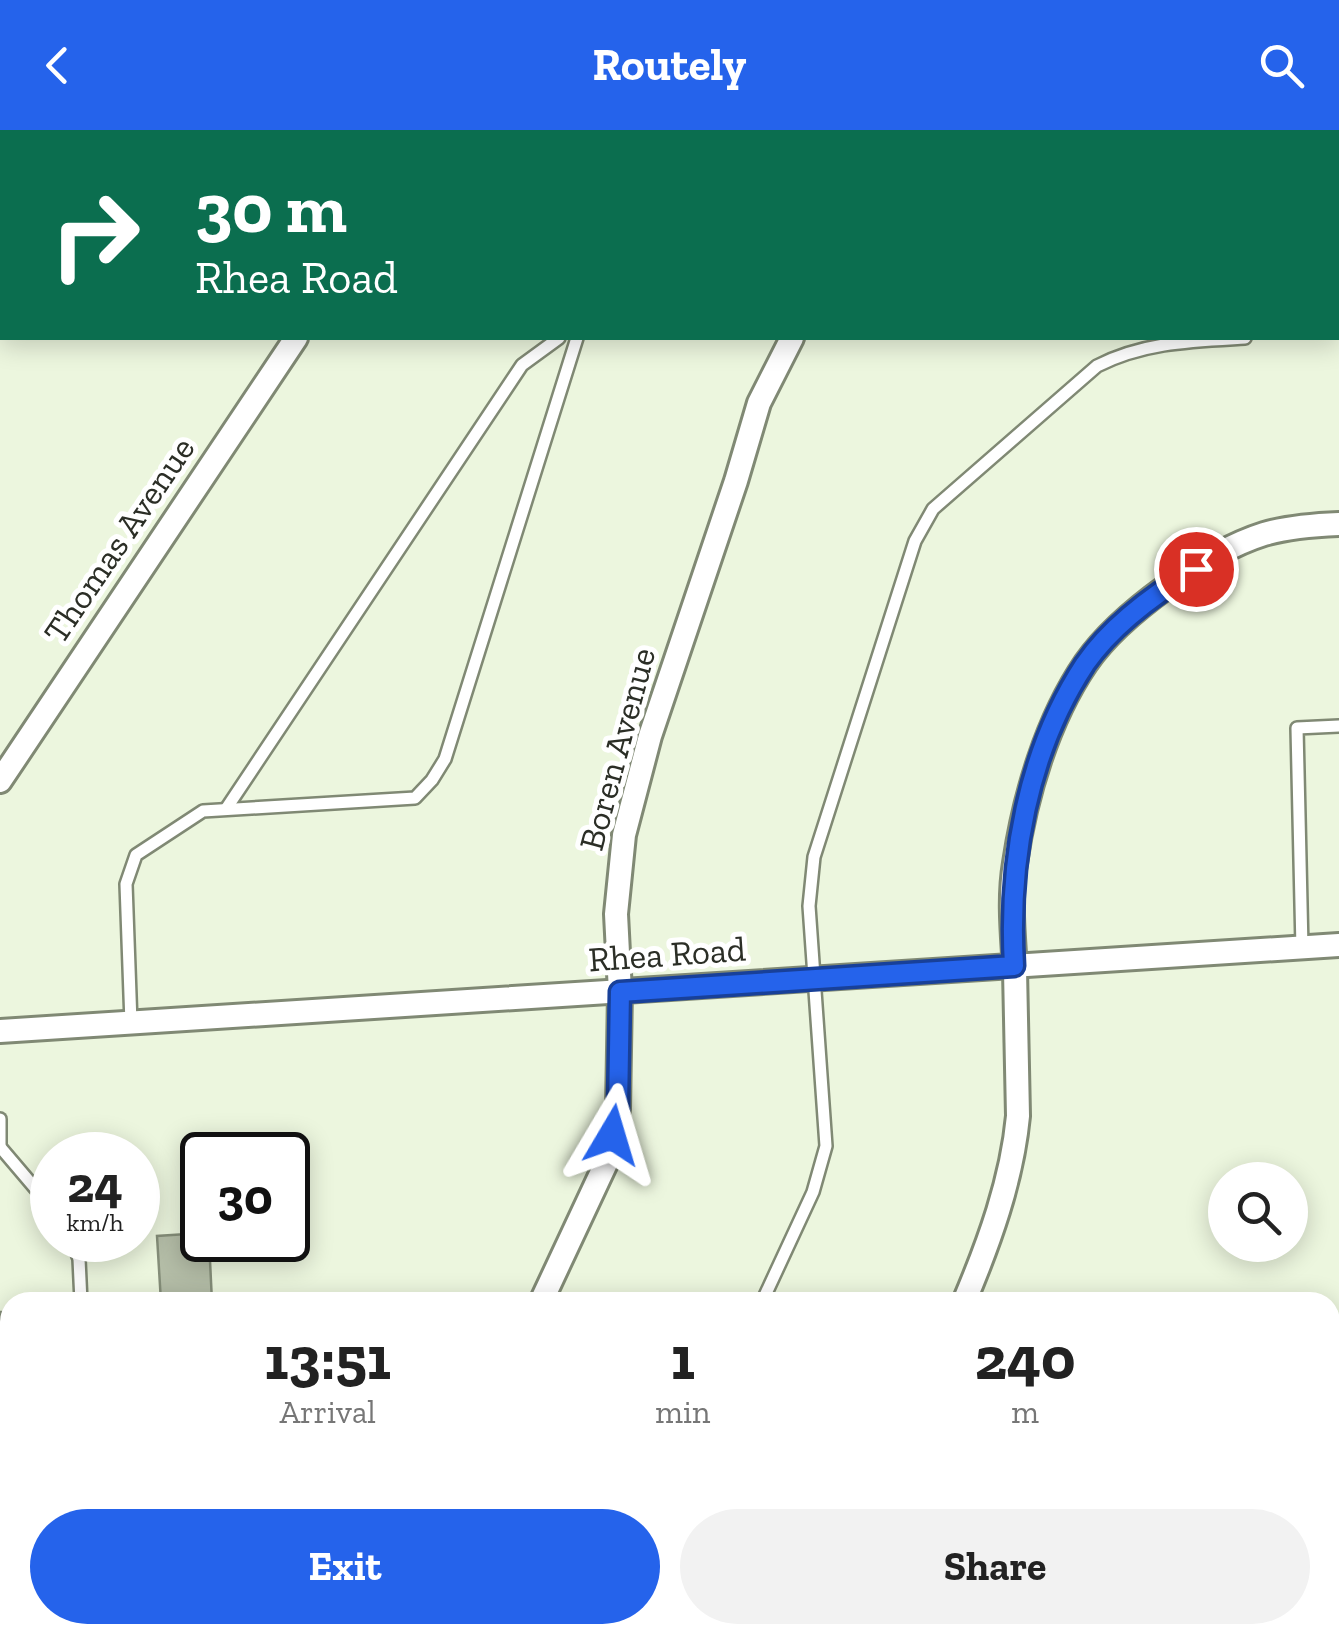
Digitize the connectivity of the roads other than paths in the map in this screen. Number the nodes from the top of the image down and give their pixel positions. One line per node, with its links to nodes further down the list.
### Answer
1 (295, 340): 8 (street, Thomas Avenue)
2 (556, 340): 9 (lane)
3 (576, 340): 9 (lane)
4 (791, 340): 14 (street, Boren Avenue)
5 (1208, 340): 13 (lane)
6 (1339, 524): 12 (street)
7 (1339, 726): 11 (lane)
8 (0, 781)
9 (226, 809): 15 (lane)
10 (1339, 944): 11 (street, Rhea Road)
11 (1302, 948): 12 (street, Rhea Road)
12 (1014, 966): 13 (street, Rhea Road); 24 (street)
13 (813, 979): 14 (street, Rhea Road); 23 (lane)
14 (620, 992): 15 (street, Rhea Road); 22 (street, Boren Avenue)
15 (131, 1023): 16 (street, Rhea Road)
16 (0, 1031)
17 (0, 1120): 18 (lane)
18 (1, 1149): 19 (lane)
19 (30, 1183)
20 (79, 1262): 21 (lane)
21 (81, 1292)
22 (546, 1292)
23 (767, 1292)
24 (968, 1292)

